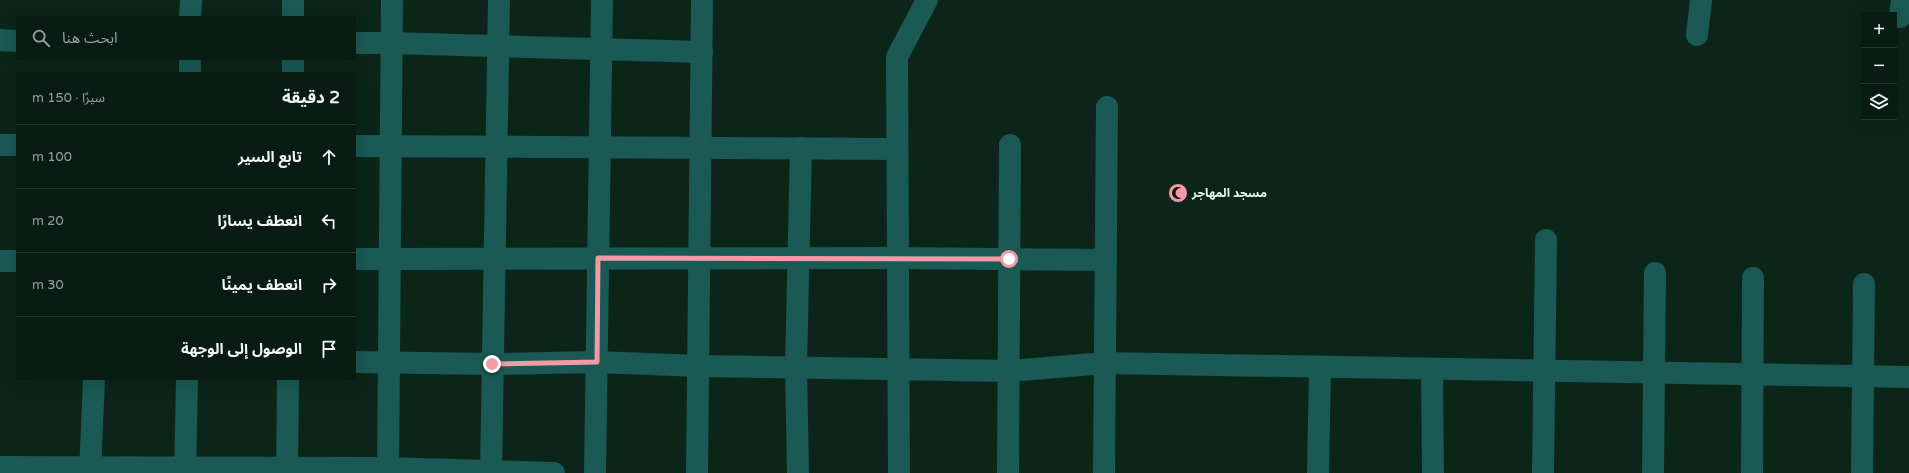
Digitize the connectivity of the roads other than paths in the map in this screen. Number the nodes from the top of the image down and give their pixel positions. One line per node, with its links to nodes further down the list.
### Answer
1 (191, 0): 9 (street)
2 (294, 0): 10 (street)
3 (392, 0): 15 (street)
4 (499, 0): 16 (street)
5 (602, 0): 17 (street)
6 (702, 0): 18 (street)
7 (927, 0): 33 (street)
8 (1701, 0): 11 (street)
9 (190, 16)
10 (293, 16)
11 (1697, 35)
12 (0, 40): 13 (street)
13 (16, 42)
14 (356, 43): 15 (street)
15 (391, 43): 16 (street); 28 (street)
16 (498, 46): 17 (street); 29 (street)
17 (602, 50): 18 (street); 30 (street)
18 (702, 52): 31 (street)
19 (190, 60): 21 (street)
20 (293, 60): 22 (street)
21 (190, 72)
22 (293, 72)
23 (1107, 108): 44 (street)
24 (0, 145): 25 (street)
25 (16, 145)
26 (1010, 145): 42 (street)
27 (356, 146): 28 (street)
28 (390, 146): 29 (street); 40 (street)
29 (496, 147): 30 (street); 41 (street)
30 (599, 147): 31 (street); 35 (street)
31 (701, 148): 32 (street); 36 (street)
32 (801, 148): 33 (street); 37 (street)
33 (897, 149): 38 (street)
34 (1546, 240): 60 (street)
35 (598, 258): 36 (street); 41 (street); 50 (street)
36 (699, 258): 37 (street); 54 (street)
37 (798, 258): 38 (street); 55 (street)
38 (898, 258): 42 (street); 58 (street)
39 (356, 259): 40 (street)
40 (390, 259): 41 (street); 51 (street)
41 (494, 259): 53 (street)
42 (1009, 259): 44 (street); 59 (street)
43 (16, 260): 45 (street)
44 (1106, 260): 52 (street)
45 (0, 261)
46 (1655, 273): 61 (street)
47 (1753, 278): 62 (street)
48 (1864, 284): 63 (street)
49 (356, 362): 51 (street)
50 (597, 362): 53 (street); 54 (street); 75 (street)
51 (389, 363): 53 (street); 72 (street)
52 (1105, 363): 56 (street); 59 (street); 80 (street)
53 (492, 364): 73 (street)
54 (699, 366): 55 (street); 76 (street)
55 (796, 367): 58 (street); 77 (street)
56 (1320, 368): 57 (street); 81 (street)
57 (1432, 369): 60 (street); 82 (street)
58 (899, 370): 59 (street); 78 (street)
59 (1010, 371): 79 (street)
60 (1544, 371): 61 (street); 83 (street)
61 (1654, 373): 62 (street); 84 (street)
62 (1752, 374): 63 (street); 85 (street)
63 (1863, 376): 64 (street); 86 (street)
64 (1909, 377)
65 (94, 380): 69 (street)
66 (187, 380): 70 (street)
67 (288, 380): 71 (street)
68 (0, 467): 69 (street)
69 (90, 470): 70 (street)
70 (185, 470): 71 (street)
71 (287, 470): 72 (street)
72 (388, 471): 73 (street)
73 (491, 472): 74 (street)
74 (554, 473)
75 (595, 473)
76 (697, 473)
77 (798, 473)
78 (899, 473)
79 (1008, 473)
80 (1104, 473)
81 (1318, 473)
82 (1433, 473)
83 (1543, 473)
84 (1653, 473)
85 (1752, 473)
86 (1862, 473)

